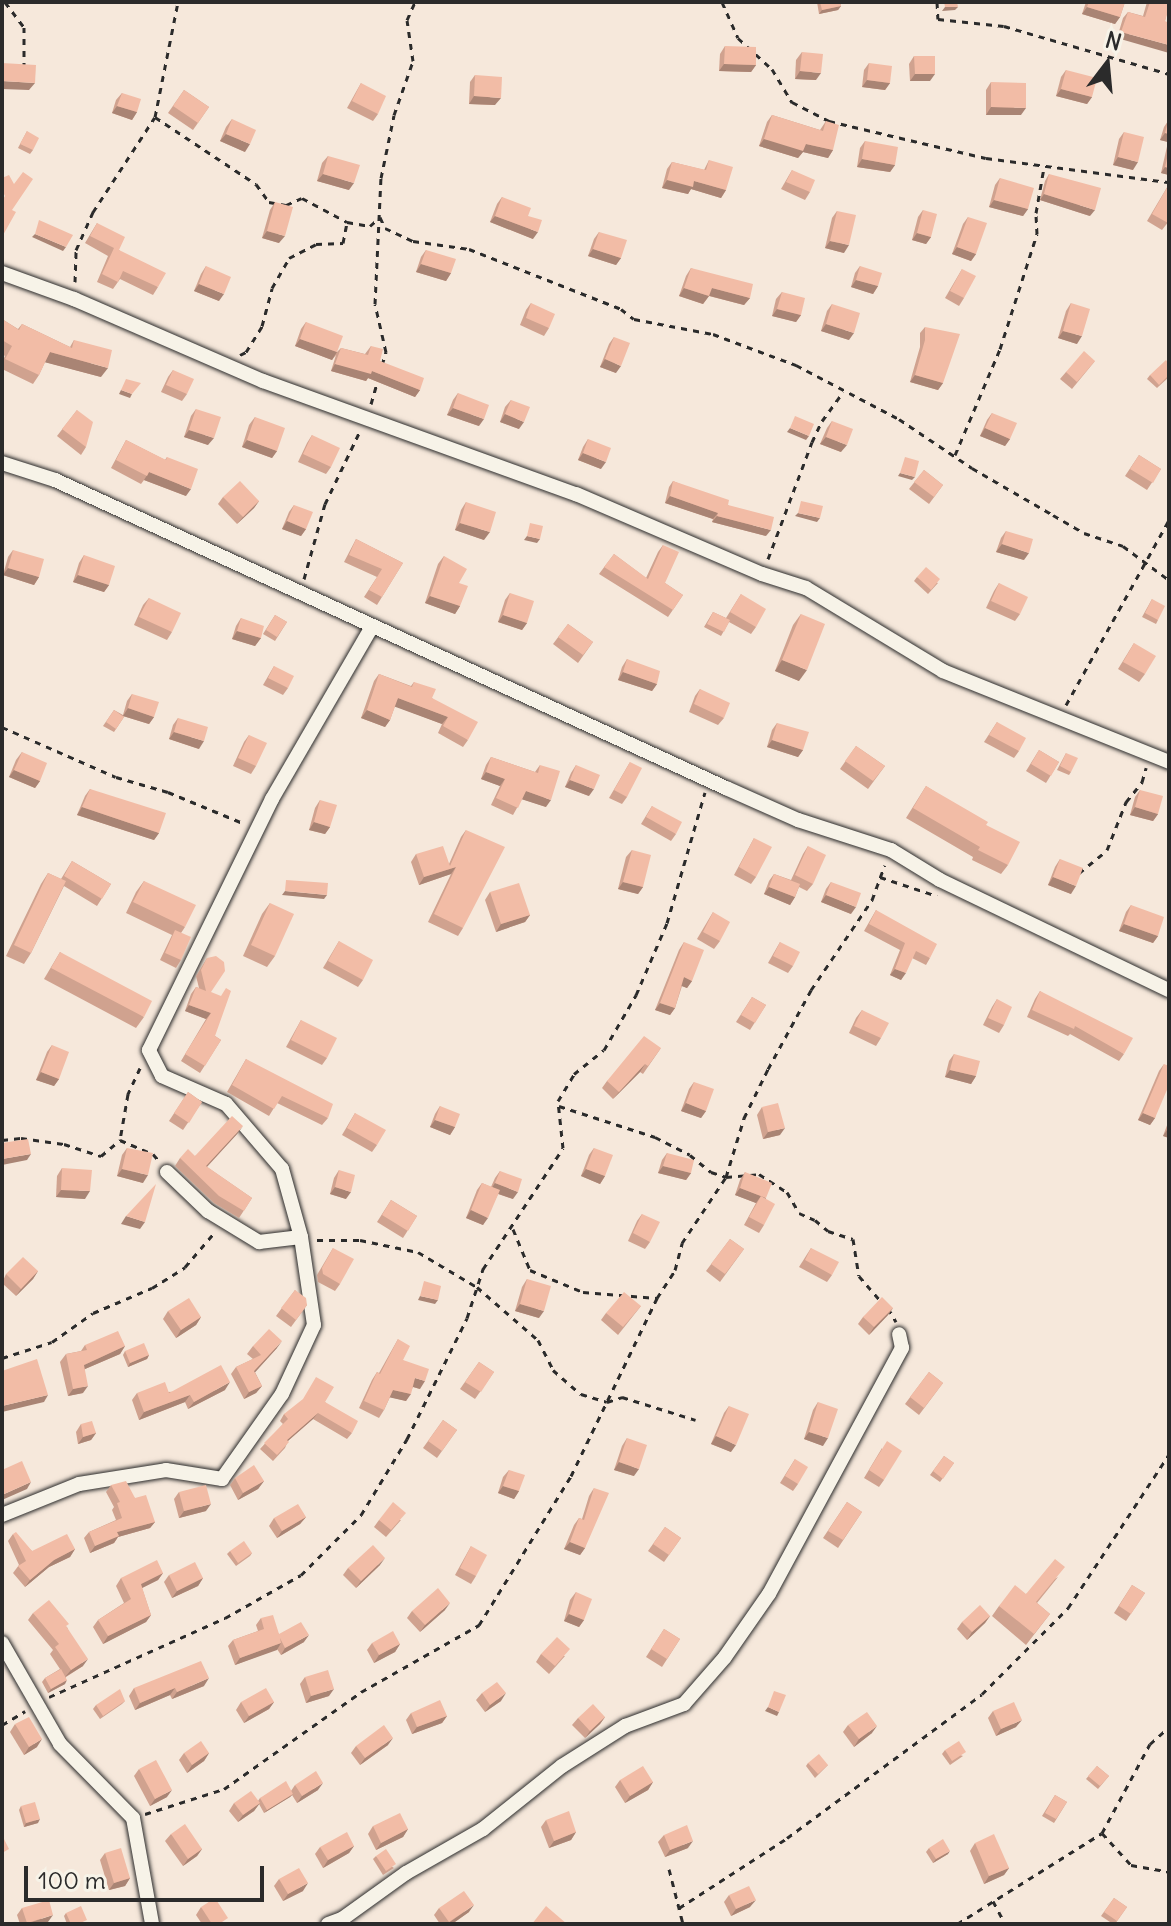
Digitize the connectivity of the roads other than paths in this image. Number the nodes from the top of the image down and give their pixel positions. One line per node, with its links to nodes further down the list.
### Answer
1 (2, 273): 4 (street)
2 (2, 463): 3 (street)
3 (371, 628): 5 (street); 7 (street)
4 (1169, 762)
5 (1169, 990)
6 (167, 1172): 7 (street)
7 (301, 1237): 9 (street)
8 (899, 1334): 12 (street)
9 (2, 1515)
10 (2, 1643): 11 (street)
11 (152, 1924)
12 (328, 1924)

